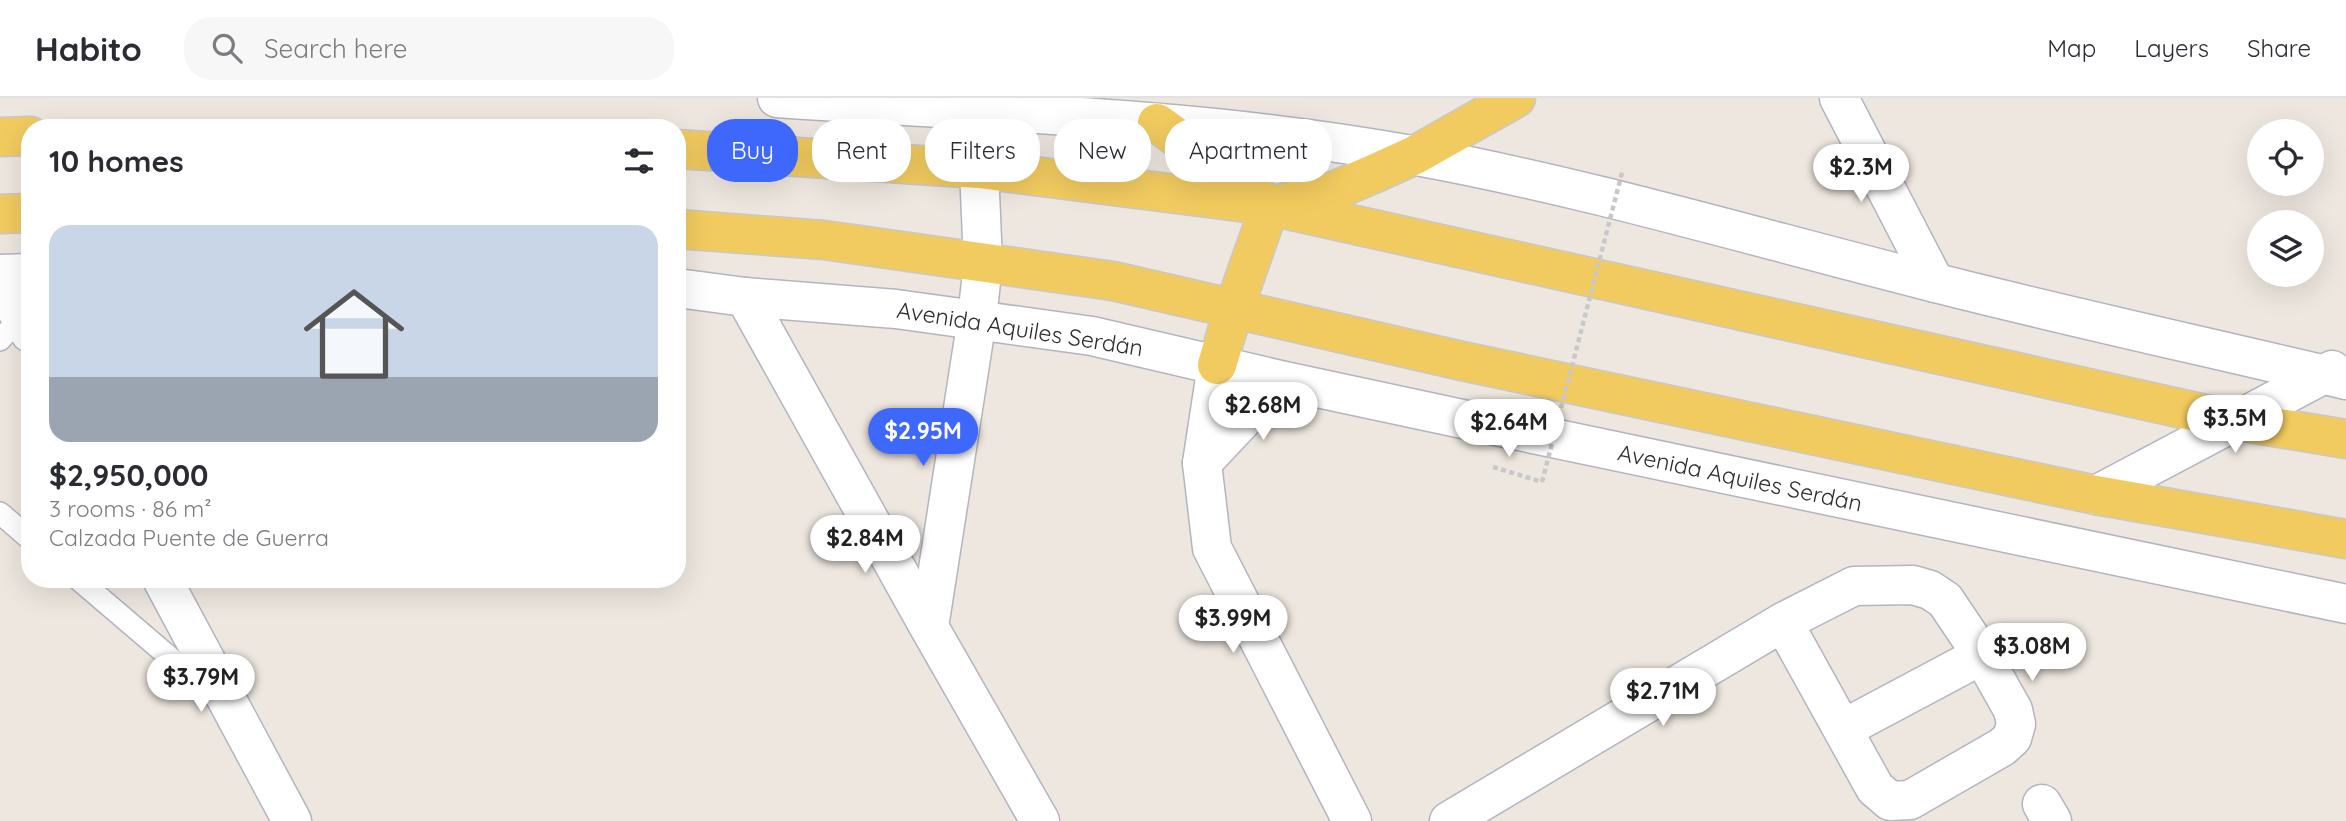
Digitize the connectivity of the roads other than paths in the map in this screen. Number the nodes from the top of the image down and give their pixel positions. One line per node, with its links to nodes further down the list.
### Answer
1 (777, 98): 4 (street)
2 (1516, 98): 9 (main road)
3 (1839, 98): 21 (street)
4 (963, 104): 5 (street)
5 (1157, 122): 9 (street); 13 (main road)
6 (21, 136): 7 (main road)
7 (0, 137)
8 (686, 150): 10 (main road)
9 (1415, 155): 13 (main road); 21 (street)
10 (925, 165)
11 (1040, 177): 13 (main road)
12 (980, 182): 17 (street)
13 (1270, 206): 24 (main road); 30 (main road)
14 (21, 213): 15 (main road)
15 (0, 214)
16 (686, 230): 17 (main road)
17 (983, 263): 24 (main road); 25 (street)
18 (21, 273): 19 (street)
19 (0, 274)
20 (0, 282): 26 (street)
21 (1935, 283): 28 (street)
22 (686, 289): 23 (street, Avenida Aquiles Serdán)
23 (745, 297): 25 (street, Avenida Aquiles Serdán); 41 (street)
24 (1234, 308): 27 (main road); 33 (main road)
25 (977, 319): 27 (street, Avenida Aquiles Serdán); 41 (street)
26 (17, 330)
27 (1217, 365): 29 (street, Avenida Aquiles Serdán); 32 (street)
28 (2338, 373): 30 (street)
29 (1280, 380): 32 (street); 39 (street, Avenida Aquiles Serdán)
30 (2237, 421): 31 (main road); 33 (street)
31 (2346, 439)
32 (1202, 463): 47 (street)
33 (2096, 495): 36 (main road)
34 (0, 513): 35 (lane)
35 (21, 531)
36 (2346, 539)
37 (89, 588): 43 (lane)
38 (167, 588): 43 (street)
39 (2346, 604)
40 (1783, 622): 42 (street); 44 (street); 48 (street)
41 (929, 627): 46 (street)
42 (1982, 655): 44 (street); 44 (street)
43 (232, 710): 45 (street)
44 (1843, 729)
45 (292, 821)
46 (1040, 821)
47 (1352, 821)
48 (1449, 821)

